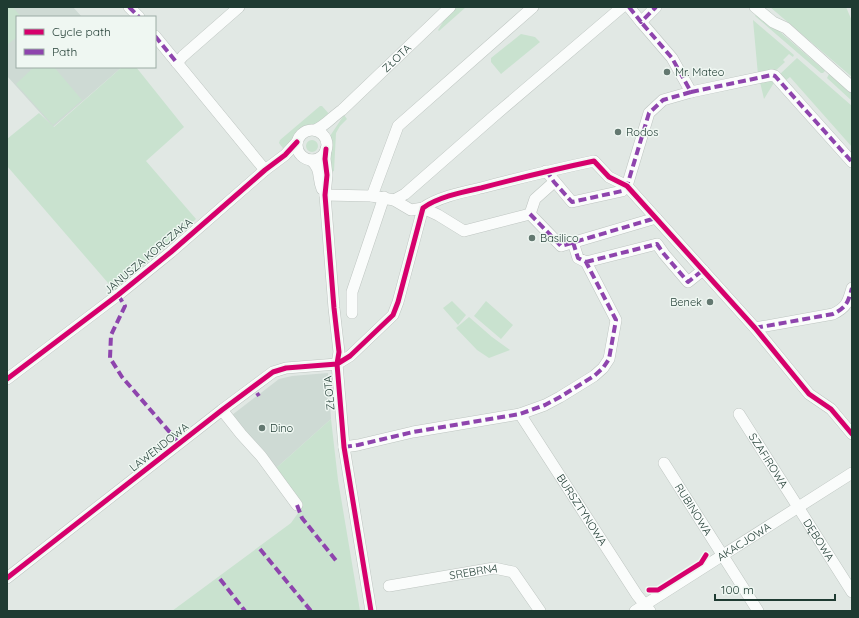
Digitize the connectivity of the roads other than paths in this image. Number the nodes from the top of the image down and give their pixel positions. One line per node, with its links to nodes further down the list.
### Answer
1 (129, 7): 10 (street)
2 (239, 7): 14 (street)
3 (450, 7): 17 (street, ZŁOTA)
4 (533, 7): 28 (street)
5 (622, 7): 29 (street)
6 (629, 7): 11 (street)
7 (656, 7): 11 (street)
8 (755, 7): 12 (street)
9 (766, 7): 12 (street)
10 (138, 16)
11 (641, 22): 16 (street)
12 (786, 28): 15 (street)
13 (156, 37): 14 (street)
14 (177, 63): 23 (street)
15 (852, 87)
16 (691, 92): 22 (street); 26 (street)
17 (342, 110): 18 (street, ZŁOTA); 20 (street, ZŁOTA)
18 (315, 130): 19 (street); 20 (street)
19 (297, 142): 21 (street); 23 (street, JANUSZA KORCZAKA)
20 (326, 147): 21 (street); 27 (street, ZŁOTA)
21 (308, 159): 23 (street, JANUSZA KORCZAKA); 27 (street, ZŁOTA)
22 (852, 162)
23 (269, 168): 40 (street, JANUSZA KORCZAKA)
24 (546, 171): 25 (street); 26 (street); 30 (street)
25 (554, 182): 26 (street); 31 (street)
26 (627, 186): 32 (street)
27 (325, 195): 28 (street); 39 (street, ZŁOTA)
28 (372, 196): 29 (street)
29 (389, 198): 30 (street); 37 (street)
30 (424, 208): 31 (street); 39 (street)
31 (530, 214): 33 (street)
32 (656, 218): 33 (street); 35 (street)
33 (573, 242): 34 (street)
34 (586, 262): 35 (street); 42 (street)
35 (703, 270): 38 (street)
36 (851, 296): 38 (street)
37 (352, 313)
38 (755, 328): 44 (street)
39 (337, 364): 41 (street, LAWENDOWA); 45 (street, ZŁOTA)
40 (7, 379)
41 (222, 410): 48 (street); 51 (street, LAWENDOWA)
42 (520, 414): 45 (street); 54 (street, BURSZTYNOWA)
43 (740, 414): 49 (street, SZAFIROWA)
44 (852, 434)
45 (344, 447): 55 (street, ZŁOTA)
46 (664, 463): 50 (street, RUBINOWA)
47 (852, 473): 49 (street, AKACJOWA)
48 (297, 505)
49 (798, 507): 50 (street, AKACJOWA); 53 (street, DĘBOWA)
50 (723, 555): 54 (street, AKACJOWA); 58 (street, RUBINOWA)
51 (7, 578)
52 (389, 586): 56 (street, SREBRNA)
53 (852, 592)
54 (648, 608): 57 (street, AKACJOWA)
55 (371, 611)
56 (540, 611)
57 (635, 611)
58 (758, 611)

